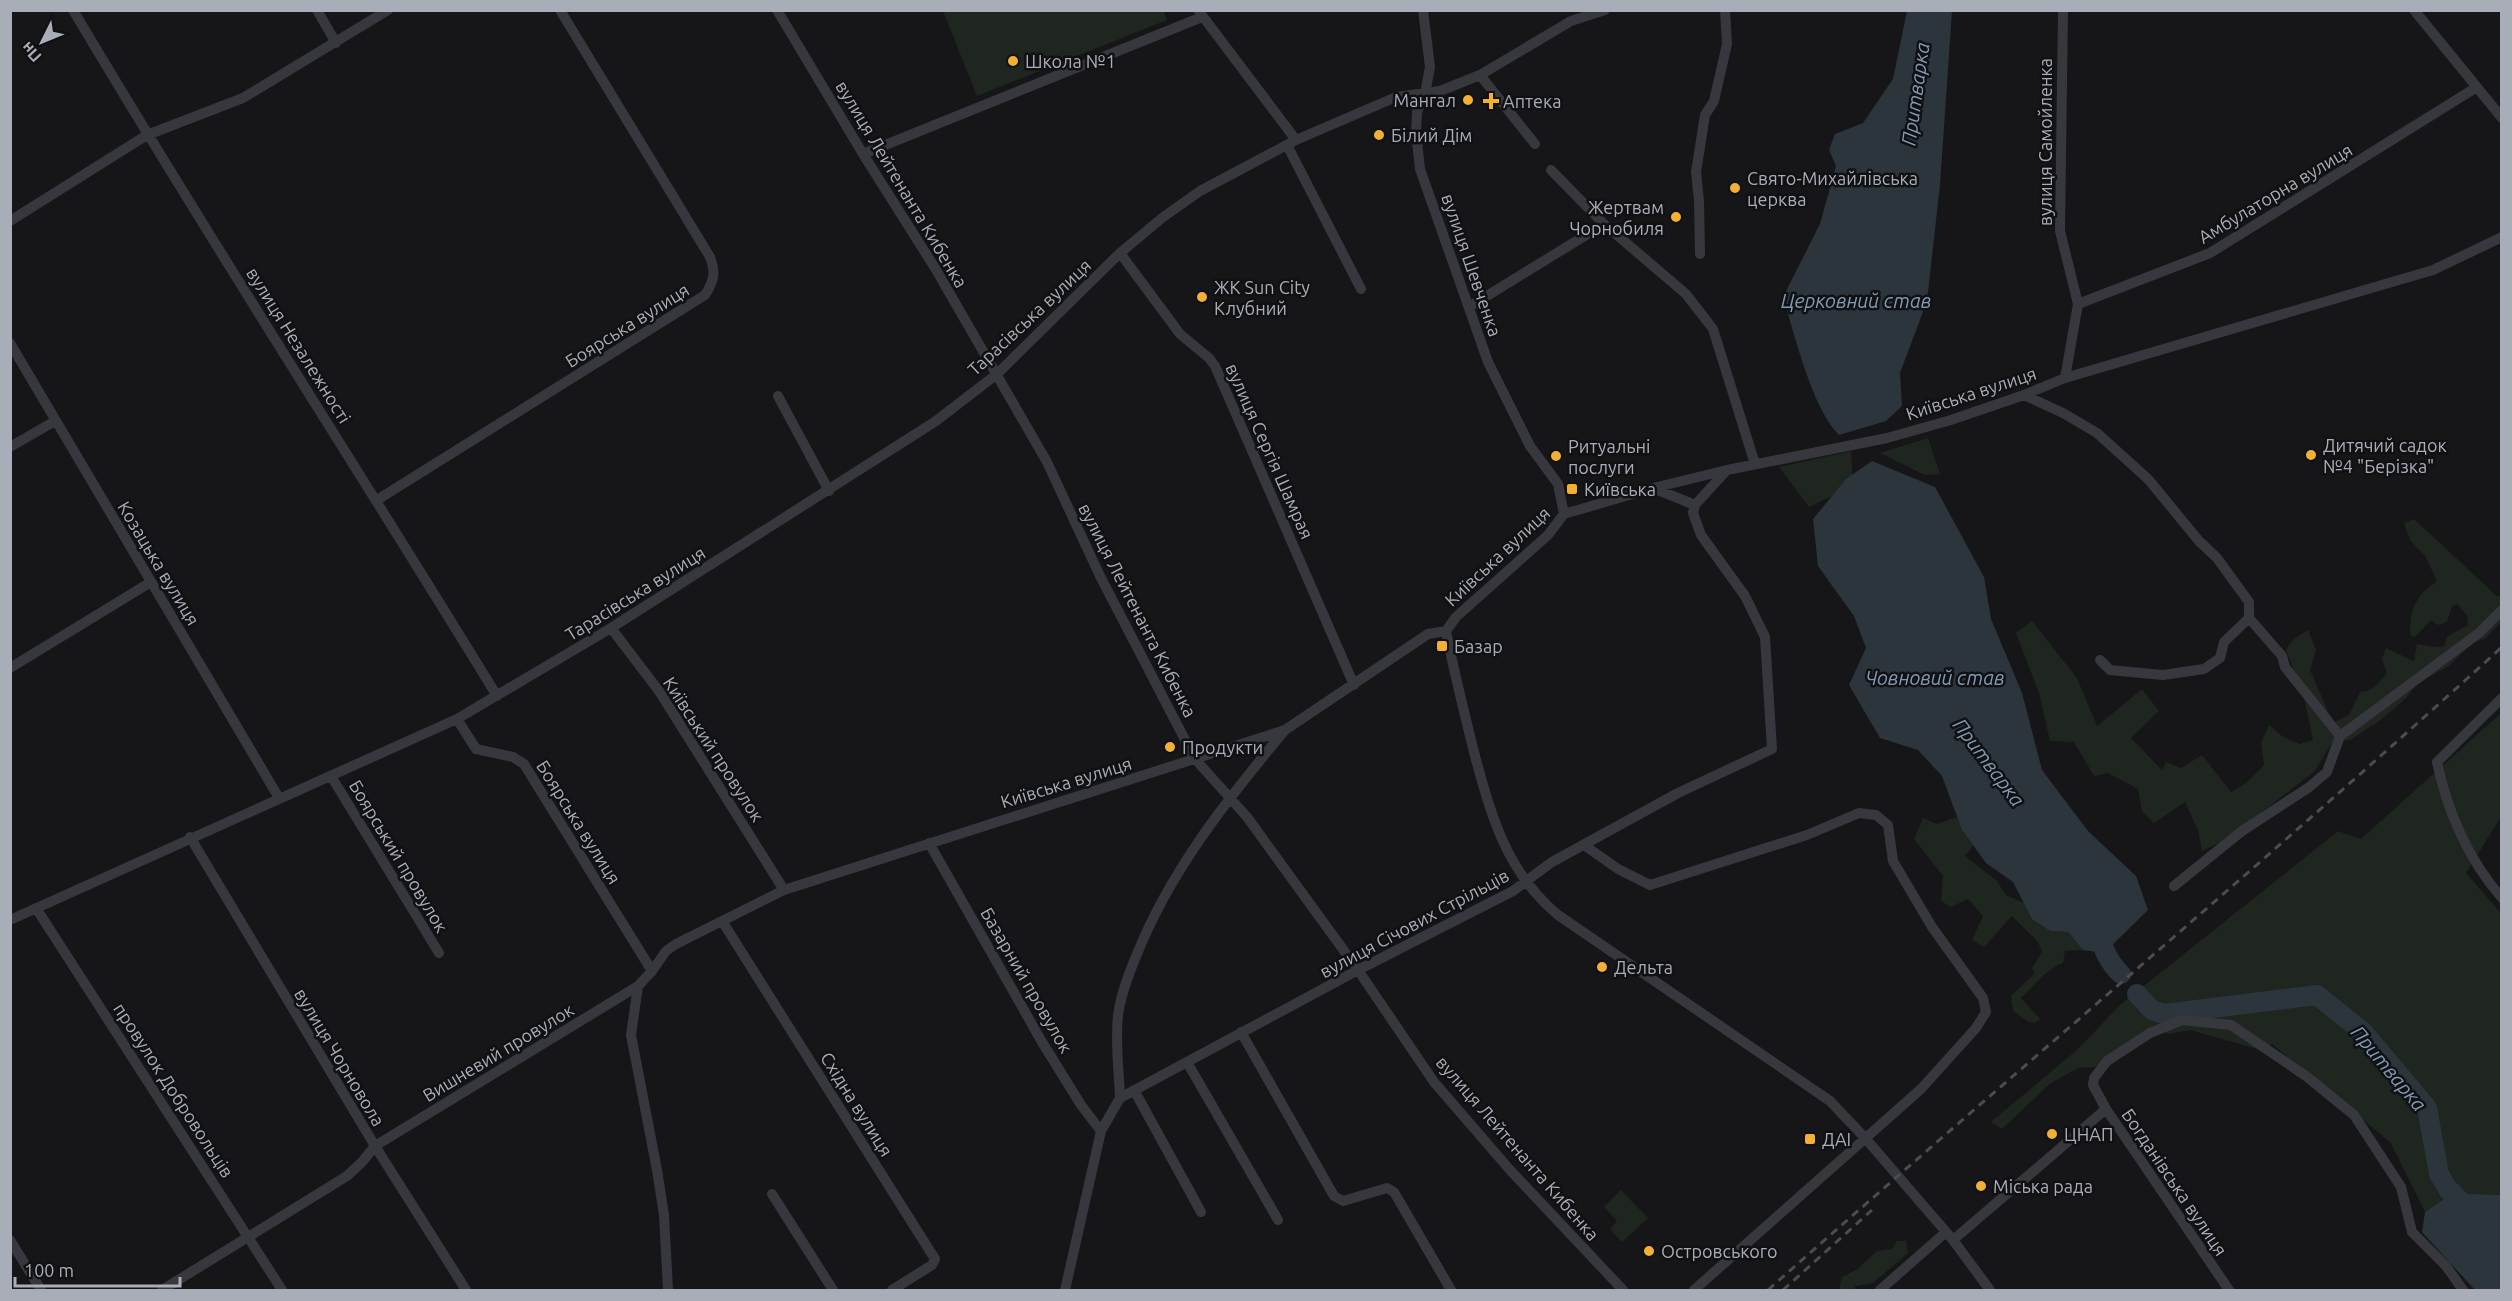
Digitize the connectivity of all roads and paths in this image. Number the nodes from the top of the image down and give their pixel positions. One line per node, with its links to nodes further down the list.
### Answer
1 (74, 10): 17 (street, вулиця Незалежності)
2 (317, 10): 12 (street)
3 (388, 10): 12 (street)
4 (560, 10): 41 (street, Боярська вулиця)
5 (777, 10): 20 (street, вулиця Лейтенанта Кибенка)
6 (1423, 10): 15 (street, вулиця Шевченка)
7 (1605, 10): 13 (street, Тарасівська вулиця)
8 (1725, 10): 26 (street)
9 (2063, 10): 28 (street, вулиця Самойленка)
10 (2414, 10): 14 (street)
11 (1200, 14): 18 (street); 20 (street)
12 (336, 43): 17 (street)
13 (1480, 75): 15 (street, Тарасівська вулиця); 19 (street)
14 (2477, 87): 16 (street); 28 (street, Амбулаторна вулиця)
15 (1425, 94): 18 (street, Тарасівська вулиця); 29 (street, вулиця Шевченка)
16 (2502, 118)
17 (147, 135): 22 (street); 41 (street, вулиця Незалежності)
18 (1292, 143): 25 (street, Тарасівська вулиця); 27 (street)
19 (1534, 144)
20 (863, 154): 31 (street, вулиця Лейтенанта Кибенка)
21 (1551, 170): 23 (street)
22 (10, 221)
23 (1604, 224): 29 (street); 37 (street)
24 (2502, 237): 32 (street, Київська вулиця)
25 (1120, 253): 31 (street, Тарасівська вулиця); 51 (street, вулиця Сергія Шамрая)
26 (1700, 254)
27 (1361, 289)
28 (2078, 304): 32 (street, вулиця Самойленка)
29 (1469, 307): 43 (street, вулиця Шевченка)
30 (10, 343): 35 (street, Козацька вулиця)
31 (997, 374): 40 (street, Тарасівська вулиця); 57 (street, вулиця Лейтенанта Кибенка)
32 (2065, 378): 33 (street, Київська вулиця)
33 (2024, 395): 37 (street, Київська вулиця); 46 (street)
34 (778, 396): 40 (street)
35 (55, 421): 36 (street); 44 (street, Козацька вулиця)
36 (10, 447)
37 (1755, 464): 38 (street, Київська вулиця)
38 (1728, 470): 39 (street, Київська вулиця); 42 (street)
39 (1653, 488): 42 (street); 43 (street, Київська вулиця)
40 (829, 491): 47 (street, Тарасівська вулиця)
41 (377, 500): 52 (street, вулиця Незалежності)
42 (1695, 505): 63 (street, вулиця Січових Стрільців)
43 (1564, 514): 48 (street, Київська вулиця)
44 (151, 582): 50 (street); 60 (street, Козацька вулиця)
45 (2502, 610): 56 (street)
46 (2249, 618): 49 (street); 56 (street)
47 (611, 628): 52 (street, Тарасівська вулиця); 66 (street, Київський провулок)
48 (1446, 631): 51 (street, Київська вулиця); 64 (street)
49 (2100, 660)
50 (10, 668)
51 (1354, 685): 55 (street, Київська вулиця)
52 (497, 696): 54 (street, Тарасівська вулиця)
53 (2502, 698): 67 (street)
54 (458, 719): 58 (street, Тарасівська вулиця); 73 (street, Боярська вулиця)
55 (1285, 730): 57 (street, Київська вулиця); 59 (street)
56 (2340, 736): 65 (street)
57 (1195, 759): 59 (street, вулиця Лейтенанта Кибенка); 62 (street, Київська вулиця)
58 (331, 776): 60 (street, Тарасівська вулиця); 71 (street, Боярський провулок)
59 (1230, 796): 72 (street, вулиця Лейтенанта Кибенка); 78 (street)
60 (279, 798): 61 (street, Тарасівська вулиця)
61 (190, 837): 68 (street, Тарасівська вулиця); 82 (street, вулиця Чорновола)
62 (929, 843): 66 (street, Київська вулиця); 80 (street, Базарний провулок)
63 (1584, 845): 64 (street, вулиця Січових Стрільців); 81 (street)
64 (1526, 883): 72 (street, вулиця Січових Стрільців); 81 (street)
65 (2174, 886)
66 (784, 890): 70 (street, Київська вулиця)
67 (2502, 898)
68 (36, 908): 69 (street, Тарасівська вулиця); 86 (street, провулок Добровольців)
69 (10, 920)
70 (722, 921): 73 (street, Вишневий провулок); 95 (street, Східна вулиця)
71 (439, 953)
72 (1358, 970): 75 (street, вулиця Січових Стрільців); 98 (street, вулиця Лейтенанта Кибенка)
73 (652, 971): 74 (street, Вишневий провулок)
74 (638, 986): 82 (street, Вишневий провулок); 93 (street)
75 (1241, 1032): 76 (street, вулиця Січових Стрільців); 97 (street)
76 (1186, 1062): 77 (street, вулиця Січових Стрільців); 85 (street)
77 (1134, 1090): 78 (street, вулиця Січових Стрільців); 84 (street)
78 (1120, 1098): 80 (street)
79 (2106, 1109): 87 (street, Богданівська вулиця); 102 (street, Богданівська вулиця); 103 (street)
80 (1101, 1131): 96 (street)
81 (1866, 1139): 87 (street); 99 (street)
82 (375, 1146): 86 (street, Вишневий провулок); 92 (street, вулиця Чорновола)
83 (772, 1194): 94 (street)
84 (1201, 1212)
85 (1278, 1220)
86 (248, 1235): 90 (street, Вишневий провулок); 91 (street, провулок Добровольців)
87 (1949, 1236): 100 (street, Богданівська вулиця); 101 (street)
88 (10, 1240): 89 (street)
89 (41, 1290)
90 (162, 1290)
91 (282, 1290)
92 (466, 1290)
93 (668, 1290)
94 (832, 1290)
95 (892, 1290)
96 (1065, 1290)
97 (1451, 1290)
98 (1623, 1290)
99 (1695, 1290)
100 (1880, 1290)
101 (1990, 1290)
102 (2229, 1290)
103 (2463, 1290)

